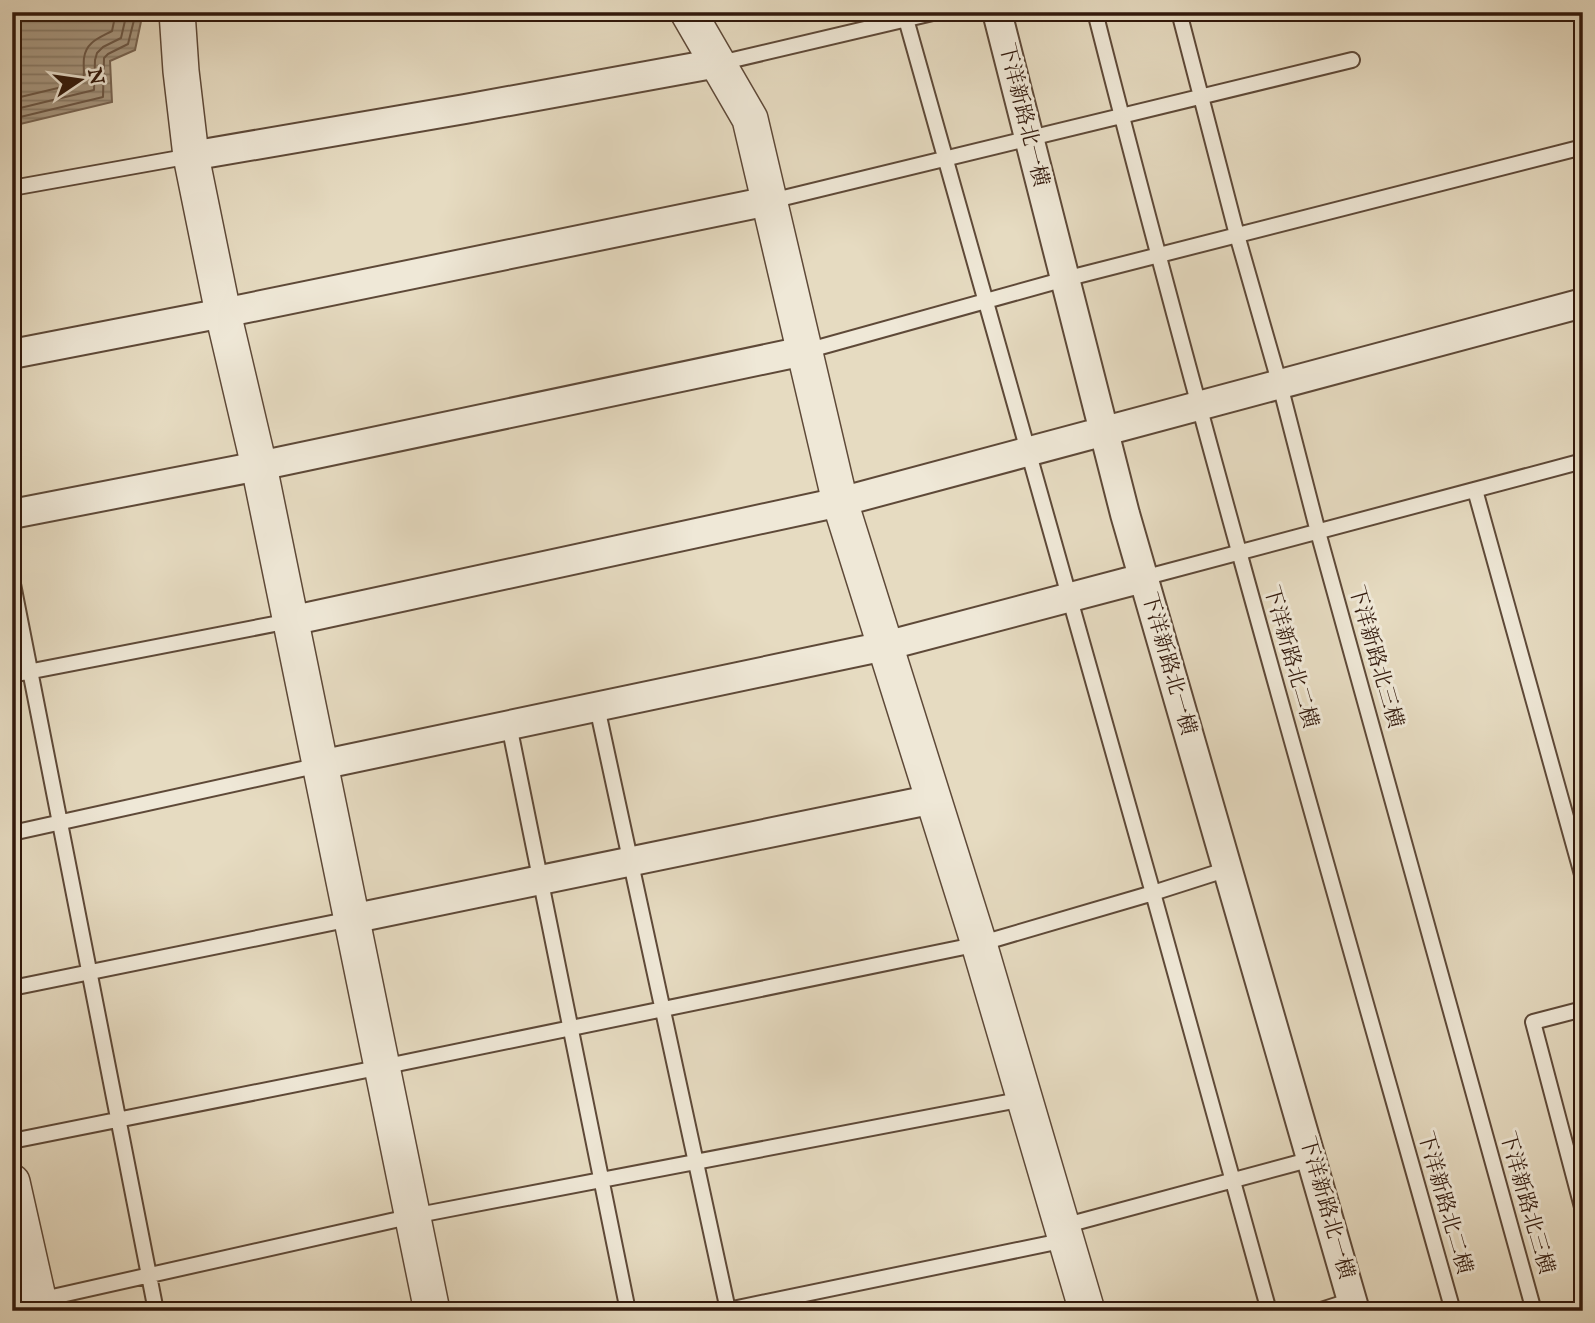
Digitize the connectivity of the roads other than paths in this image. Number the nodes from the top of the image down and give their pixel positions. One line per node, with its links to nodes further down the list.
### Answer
1 (177, 12): 14 (street)
2 (937, 12): 6 (lane)
3 (997, 12): 12 (street, 下洋新路北一横)
4 (1095, 12): 11 (lane, 下洋新路北二横)
5 (1179, 12): 10 (lane, 下洋新路北三横)
6 (905, 16): 9 (lane); 15 (lane)
7 (695, 17): 9 (street)
8 (1352, 60): 10 (lane)
9 (718, 64): 14 (street); 17 (street)
10 (1201, 97): 11 (lane); 18 (lane, 下洋新路北三横)
11 (1121, 116): 12 (lane); 19 (lane, 下洋新路北二横)
12 (1029, 138): 15 (lane); 20 (street, 下洋新路北一横)
13 (1583, 147): 18 (lane)
14 (191, 156): 16 (lane); 23 (street)
15 (945, 159): 17 (lane); 21 (lane)
16 (12, 188)
17 (769, 201): 23 (street); 24 (street)
18 (1237, 235): 19 (lane); 26 (lane, 下洋新路北三横)
19 (1158, 256): 20 (lane); 27 (lane, 下洋新路北二横)
20 (1065, 279): 21 (lane); 28 (street, 下洋新路北一横)
21 (986, 302): 24 (lane); 29 (lane)
22 (1583, 303): 26 (street)
23 (223, 313): 25 (street); 31 (street)
24 (804, 351): 31 (street); 33 (street)
25 (12, 354)
26 (1280, 385): 27 (street); 35 (lane, 下洋新路北三横)
27 (1199, 407): 28 (street); 36 (lane, 下洋新路北二横)
28 (1104, 432): 29 (street); 37 (street, 下洋新路北一横)
29 (1028, 452): 33 (street); 39 (lane)
30 (1583, 461): 32 (lane)
31 (258, 466): 34 (street); 40 (street)
32 (1475, 490): 35 (lane); 51 (lane)
33 (840, 502): 40 (street); 41 (street)
34 (12, 514)
35 (1318, 532): 36 (lane); 79 (lane, 下洋新路北三横)
36 (1239, 552): 37 (lane); 78 (lane, 下洋新路北二横)
37 (1143, 578): 39 (street); 50 (street, 下洋新路北一横)
38 (12, 579): 42 (lane)
39 (1070, 598): 41 (street); 52 (lane)
40 (290, 621): 42 (lane); 46 (street)
41 (885, 646): 44 (street); 47 (street)
42 (30, 671): 43 (lane); 48 (lane)
43 (12, 675)
44 (597, 707): 45 (street); 71 (lane)
45 (509, 725): 46 (street); 74 (lane)
46 (320, 765): 48 (lane); 53 (street)
47 (934, 799): 53 (street); 54 (street)
48 (60, 822): 49 (lane); 55 (lane)
49 (12, 832)
50 (1228, 869): 52 (lane); 62 (street, 下洋新路北一横)
51 (1583, 878)
52 (1153, 893): 54 (lane); 63 (lane)
53 (351, 919): 55 (lane); 58 (street)
54 (979, 944): 58 (lane); 59 (street)
55 (89, 972): 56 (lane); 60 (lane)
56 (12, 988)
57 (1583, 1009): 65 (lane)
58 (382, 1067): 60 (lane); 66 (street)
59 (1025, 1099): 66 (lane); 67 (street)
60 (120, 1119): 61 (lane); 68 (lane)
61 (12, 1141)
62 (1312, 1159): 63 (lane); 70 (street, 下洋新路北一横)
63 (1234, 1180): 67 (lane); 76 (lane)
64 (12, 1182): 69 (street)
65 (1583, 1210)
66 (412, 1216): 68 (lane); 73 (street)
67 (1065, 1233): 71 (lane); 75 (street)
68 (149, 1275): 69 (lane); 72 (lane)
69 (40, 1305)
70 (1353, 1306): 77 (lane)
71 (726, 1310)
72 (156, 1311)
73 (432, 1311)
74 (628, 1311)
75 (1087, 1311)
76 (1269, 1311)
77 (1318, 1311)
78 (1453, 1311)
79 (1534, 1311)

